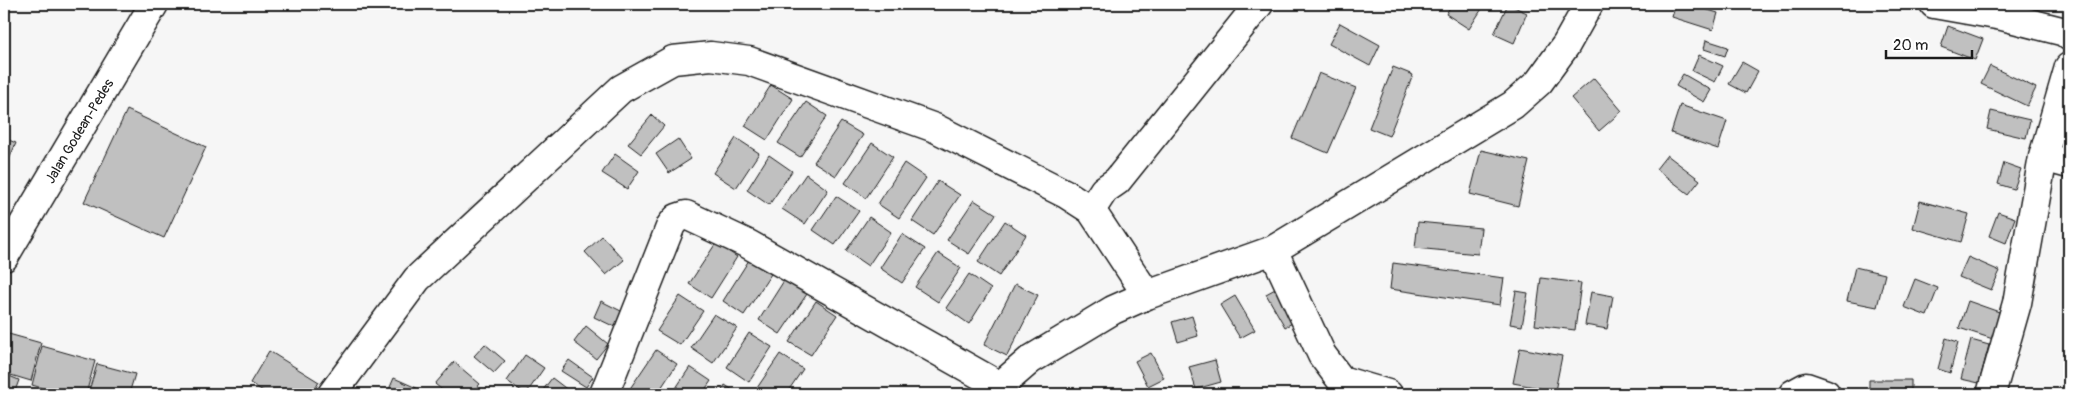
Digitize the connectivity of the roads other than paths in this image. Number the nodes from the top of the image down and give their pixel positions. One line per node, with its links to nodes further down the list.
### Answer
1 (154, 4): 12 (street, Jalan Godean-Pedes)
2 (1259, 4): 10 (street)
3 (1588, 4): 11 (street)
4 (1935, 4): 5 (street)
5 (2003, 10): 6 (street)
6 (2069, 36)
7 (2069, 67): 8 (street)
8 (2043, 157): 9 (street); 20 (street)
9 (2069, 164)
10 (1091, 210): 13 (street); 15 (street)
11 (1273, 250): 13 (street); 17 (street)
12 (4, 257)
13 (1147, 296): 14 (street)
14 (994, 390): 16 (street)
15 (332, 394)
16 (604, 394)
17 (1388, 394)
18 (1793, 394): 19 (street)
19 (1826, 394)
20 (1991, 394)

